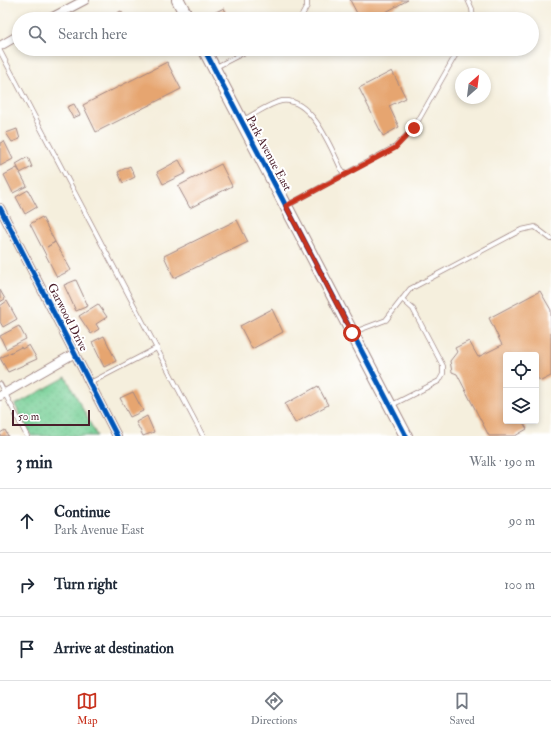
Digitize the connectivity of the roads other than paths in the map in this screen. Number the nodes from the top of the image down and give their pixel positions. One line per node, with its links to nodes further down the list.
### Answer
1 (85, 0): 5 (street)
2 (178, 0): 6 (street)
3 (307, 0): 7 (lane)
4 (468, 0): 8 (lane)
5 (62, 12)
6 (184, 12)
7 (304, 12)
8 (472, 12)
9 (12, 39): 10 (street)
10 (0, 46)
11 (0, 51): 24 (lane)
12 (208, 56): 15 (street, Park Avenue East)
13 (238, 56): 15 (lane)
14 (455, 56): 17 (lane)
15 (214, 69): 16 (street, Park Avenue East)
16 (241, 121): 17 (lane); 18 (street, Park Avenue East)
17 (344, 175): 18 (lane)
18 (286, 206): 23 (street, Park Avenue East)
19 (0, 208): 20 (street, Garwood Drive)
20 (3, 219): 25 (street, Garwood Drive)
21 (551, 239): 22 (lane)
22 (402, 299): 23 (lane); 29 (lane)
23 (352, 333): 29 (street, Park Avenue East)
24 (157, 348): 26 (lane); 32 (lane)
25 (75, 353): 26 (street, Garwood Drive); 28 (street)
26 (90, 383): 31 (street, Garwood Drive)
27 (0, 384): 28 (lane)
28 (3, 395): 30 (lane)
29 (390, 406): 33 (street, Park Avenue East)
30 (27, 436)
31 (117, 436)
32 (203, 436)
33 (406, 436)

